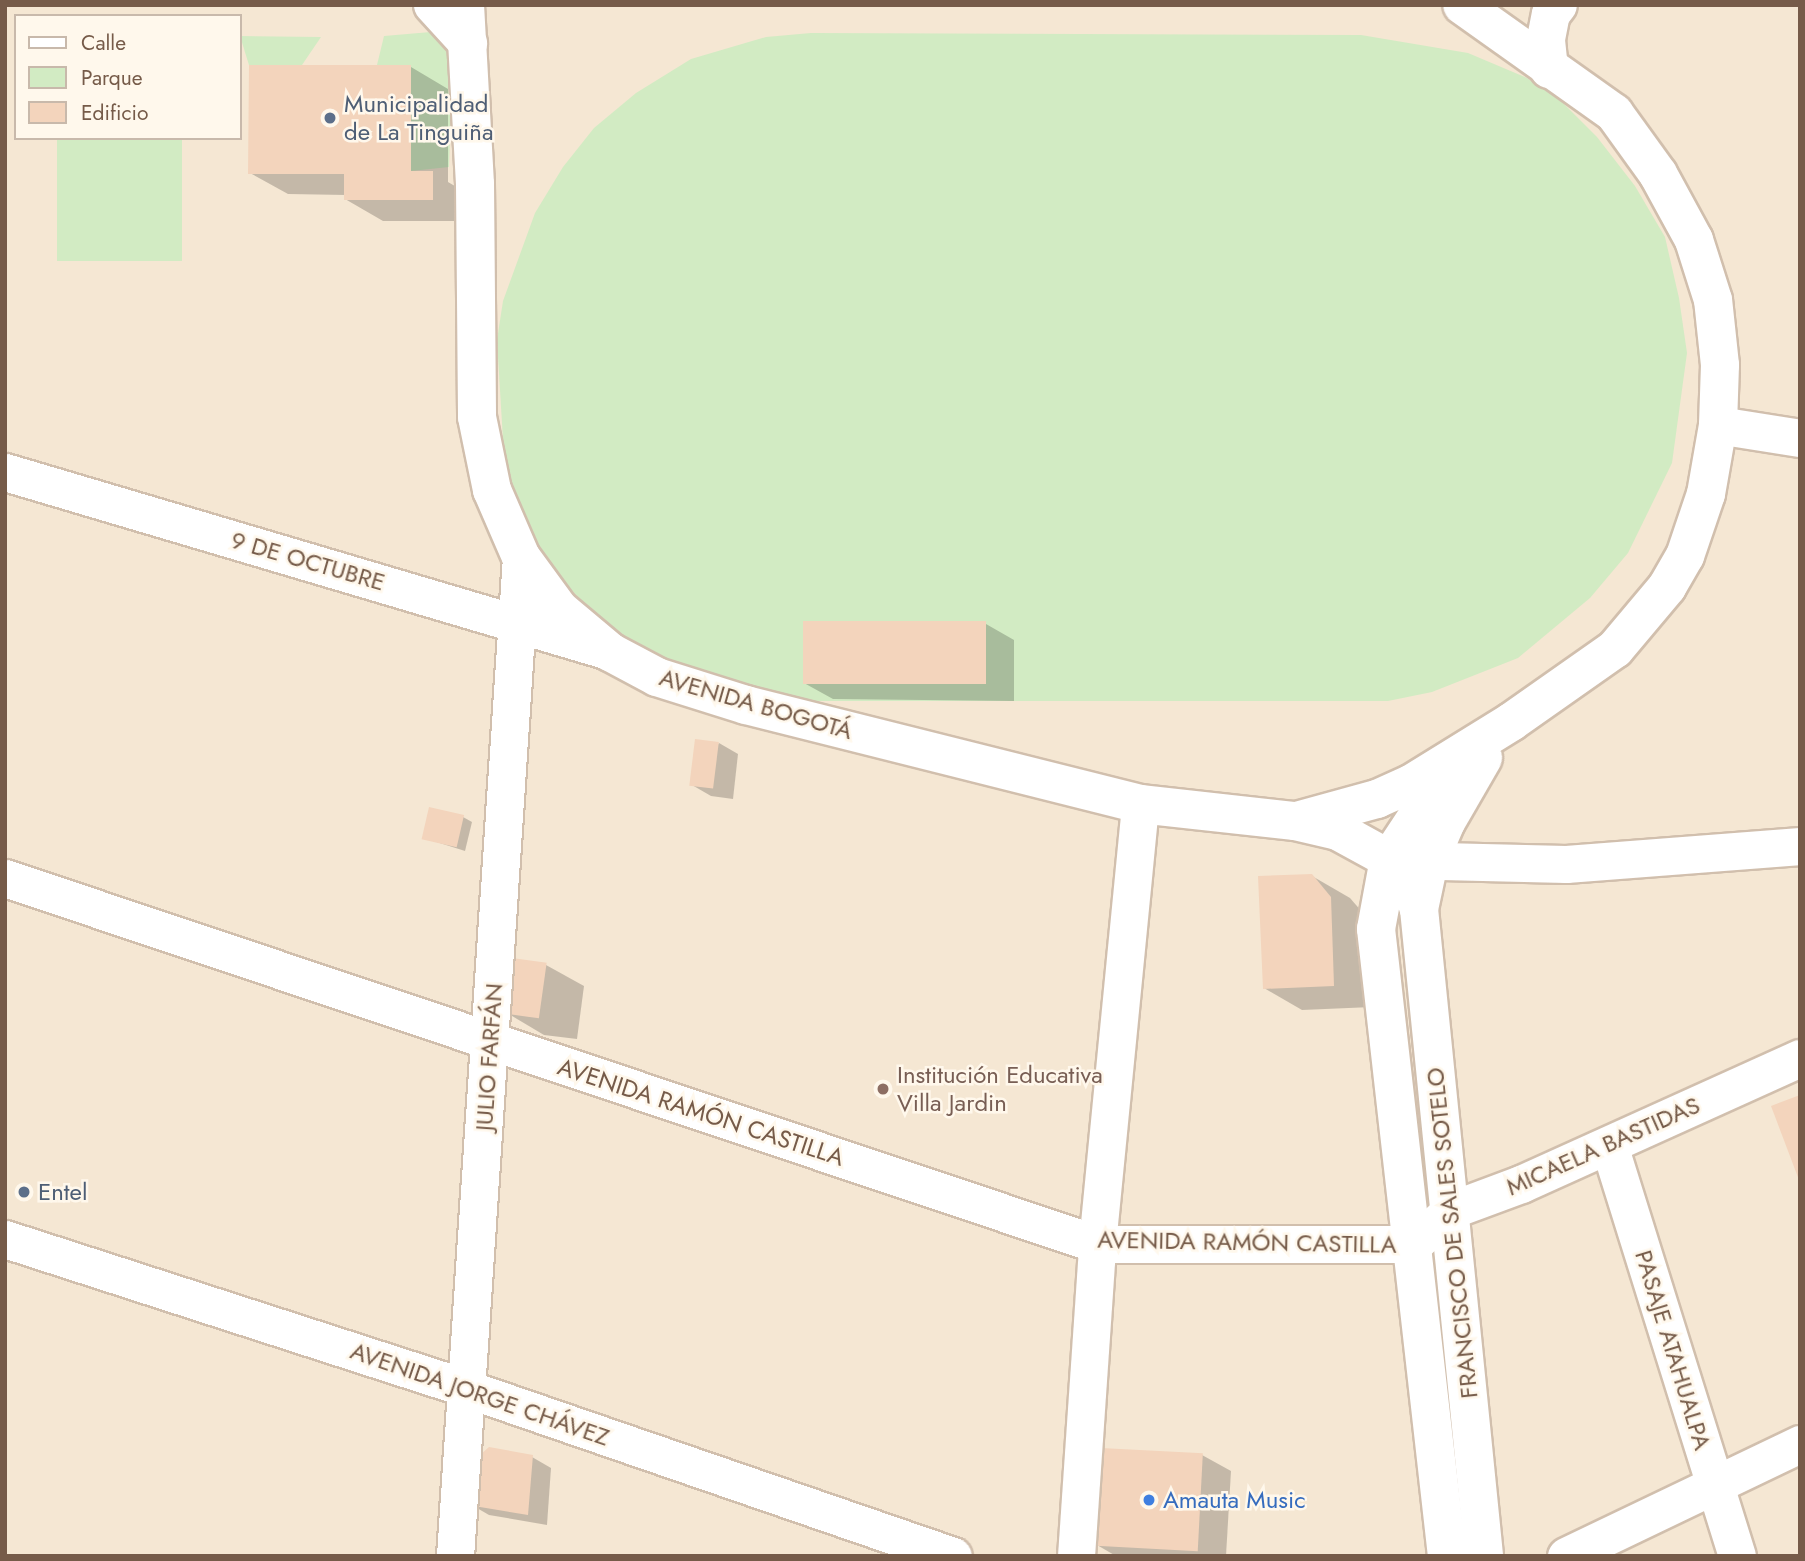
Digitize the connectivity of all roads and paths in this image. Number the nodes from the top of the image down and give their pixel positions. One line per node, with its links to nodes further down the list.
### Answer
1 (433, 5): 5 (street)
2 (465, 5): 5 (street, AVENIDA BOGOTÁ)
3 (1462, 5): 6 (street, FRANCISCO DE SALES SOTELO)
4 (1558, 5): 6 (street)
5 (468, 43): 10 (street, AVENIDA BOGOTÁ)
6 (1549, 69): 7 (street, FRANCISCO DE SALES SOTELO)
7 (1718, 425): 8 (street); 13 (street, FRANCISCO DE SALES SOTELO)
8 (1800, 438)
9 (5, 472): 11 (street, 9 DE OCTUBRE)
10 (521, 557): 11 (street, JULIO FARFÁN); 12 (street, AVENIDA BOGOTÁ)
11 (516, 623): 12 (street, 9 DE OCTUBRE); 22 (street, JULIO FARFÁN)
12 (610, 652): 15 (street, AVENIDA BOGOTÁ)
13 (1511, 722): 14 (street, FRANCISCO DE SALES SOTELO); 19 (street, FRANCISCO DE SALES SOTELO)
14 (1462, 752): 16 (street, FRANCISCO DE SALES SOTELO); 18 (street)
15 (1140, 804): 16 (street, AVENIDA BOGOTÁ); 27 (street)
16 (1295, 821): 18 (street, FRANCISCO DE SALES SOTELO)
17 (1800, 846): 19 (street)
18 (1389, 859): 19 (street); 21 (street, FRANCISCO DE SALES SOTELO); 28 (street)
19 (1429, 862): 21 (street, FRANCISCO DE SALES SOTELO)
20 (5, 878): 22 (street, AVENIDA RAMÓN CASTILLA)
21 (1419, 909): 25 (street, FRANCISCO DE SALES SOTELO)
22 (491, 1041): 27 (street, AVENIDA RAMÓN CASTILLA); 29 (street, JULIO FARFÁN)
23 (1800, 1058): 24 (street, MICAELA BASTIDAS)
24 (1609, 1145): 25 (street, MICAELA BASTIDAS); 31 (street, PASAJE ATAHUALPA)
25 (1451, 1210): 28 (street, MICAELA BASTIDAS); 36 (street, FRANCISCO DE SALES SOTELO)
26 (5, 1239): 29 (street, AVENIDA JORGE CHÁVEZ)
27 (1097, 1244): 28 (street, AVENIDA RAMÓN CASTILLA); 34 (street)
28 (1414, 1244): 35 (street)
29 (465, 1388): 32 (street, JULIO FARFÁN); 33 (street, AVENIDA JORGE CHÁVEZ)
30 (1800, 1444): 31 (street)
31 (1715, 1482): 37 (street); 38 (street, PASAJE ATAHUALPA)
32 (455, 1556)
33 (953, 1556)
34 (1076, 1556)
35 (1447, 1556)
36 (1485, 1556)
37 (1566, 1556)
38 (1737, 1556)

